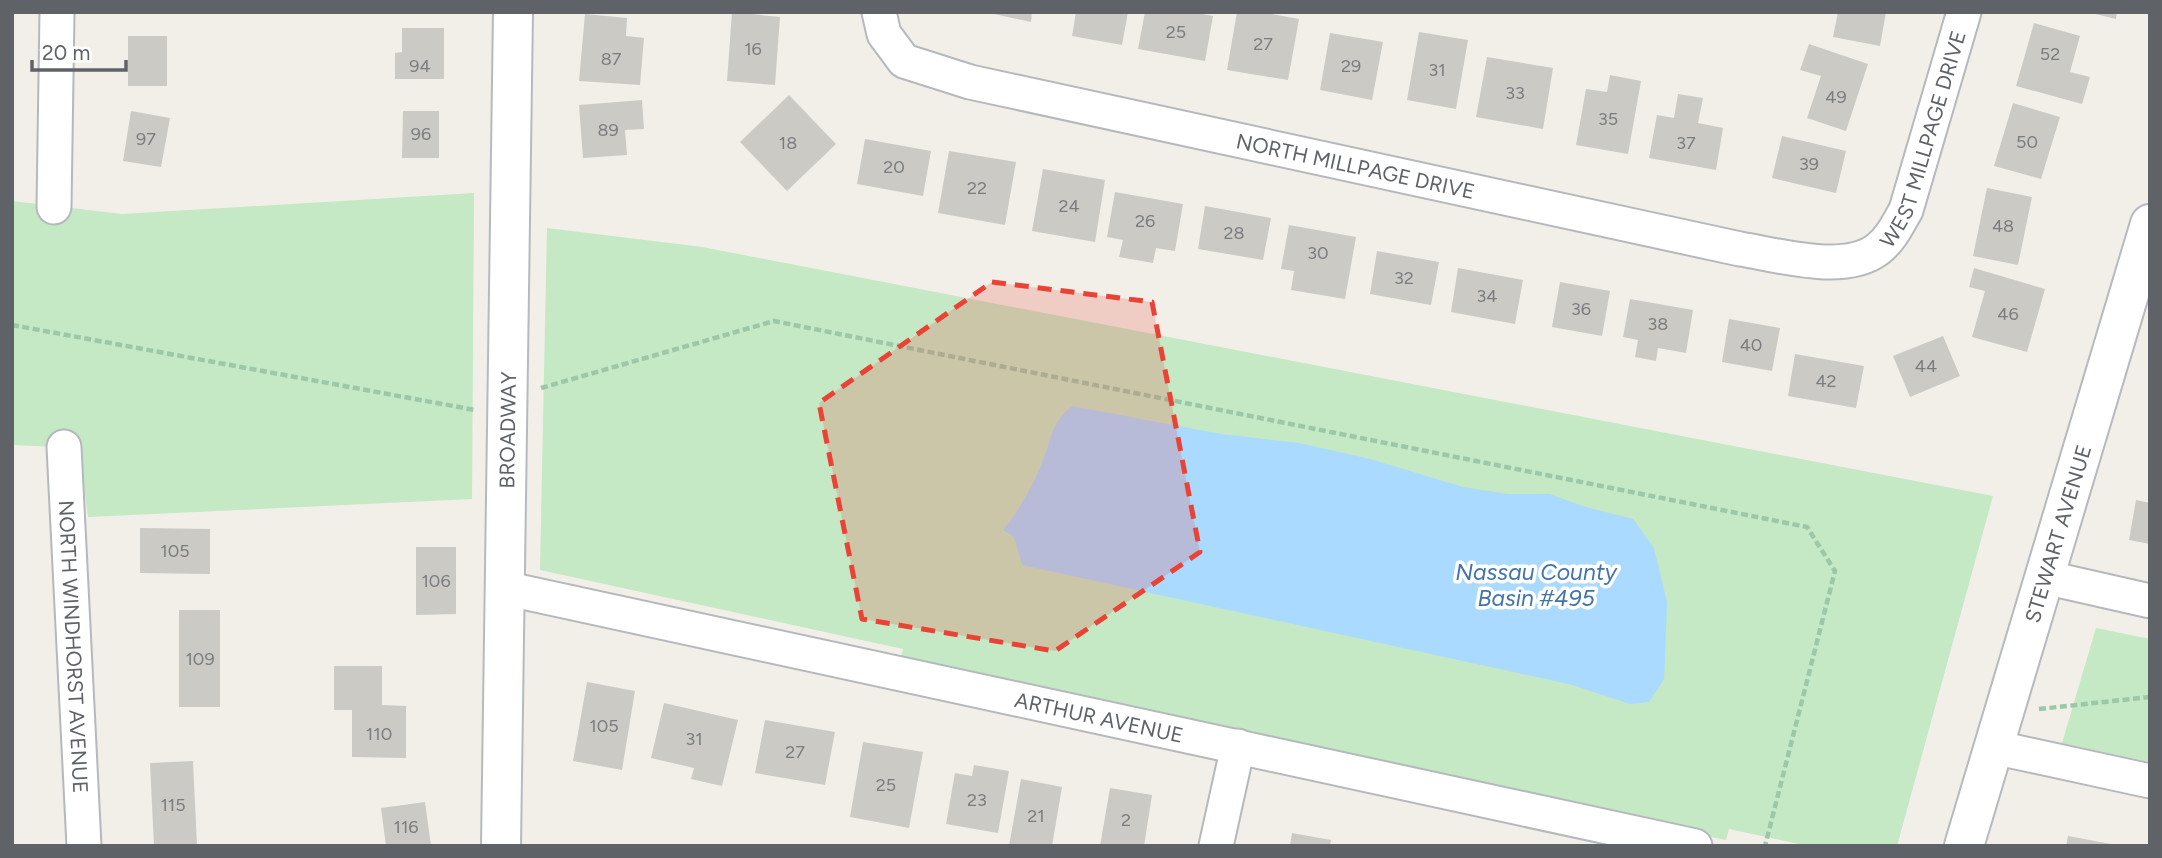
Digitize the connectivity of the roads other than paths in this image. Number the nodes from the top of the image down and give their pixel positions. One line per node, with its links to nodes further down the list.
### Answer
1 (57, 12): 5 (street)
2 (513, 12): 10 (main road, BROADWAY)
3 (879, 12): 7 (street, NORTH MILLPAGE DRIVE)
4 (1964, 12): 7 (street, WEST MILLPAGE DRIVE)
5 (54, 207)
6 (2146, 248): 9 (main road, STEWART AVENUE)
7 (1866, 255)
8 (64, 447): 15 (street, NORTH WINDHORST AVENUE)
9 (2044, 577): 11 (street); 12 (main road, STEWART AVENUE)
10 (504, 588): 13 (street, ARTHUR AVENUE); 16 (main road, BROADWAY)
11 (2150, 601)
12 (1998, 730): 14 (street); 19 (main road, STEWART AVENUE)
13 (1238, 746): 17 (street); 18 (street, ARTHUR AVENUE)
14 (2150, 781)
15 (84, 846)
16 (501, 846)
17 (1216, 846)
18 (1695, 846)
19 (1964, 846)

